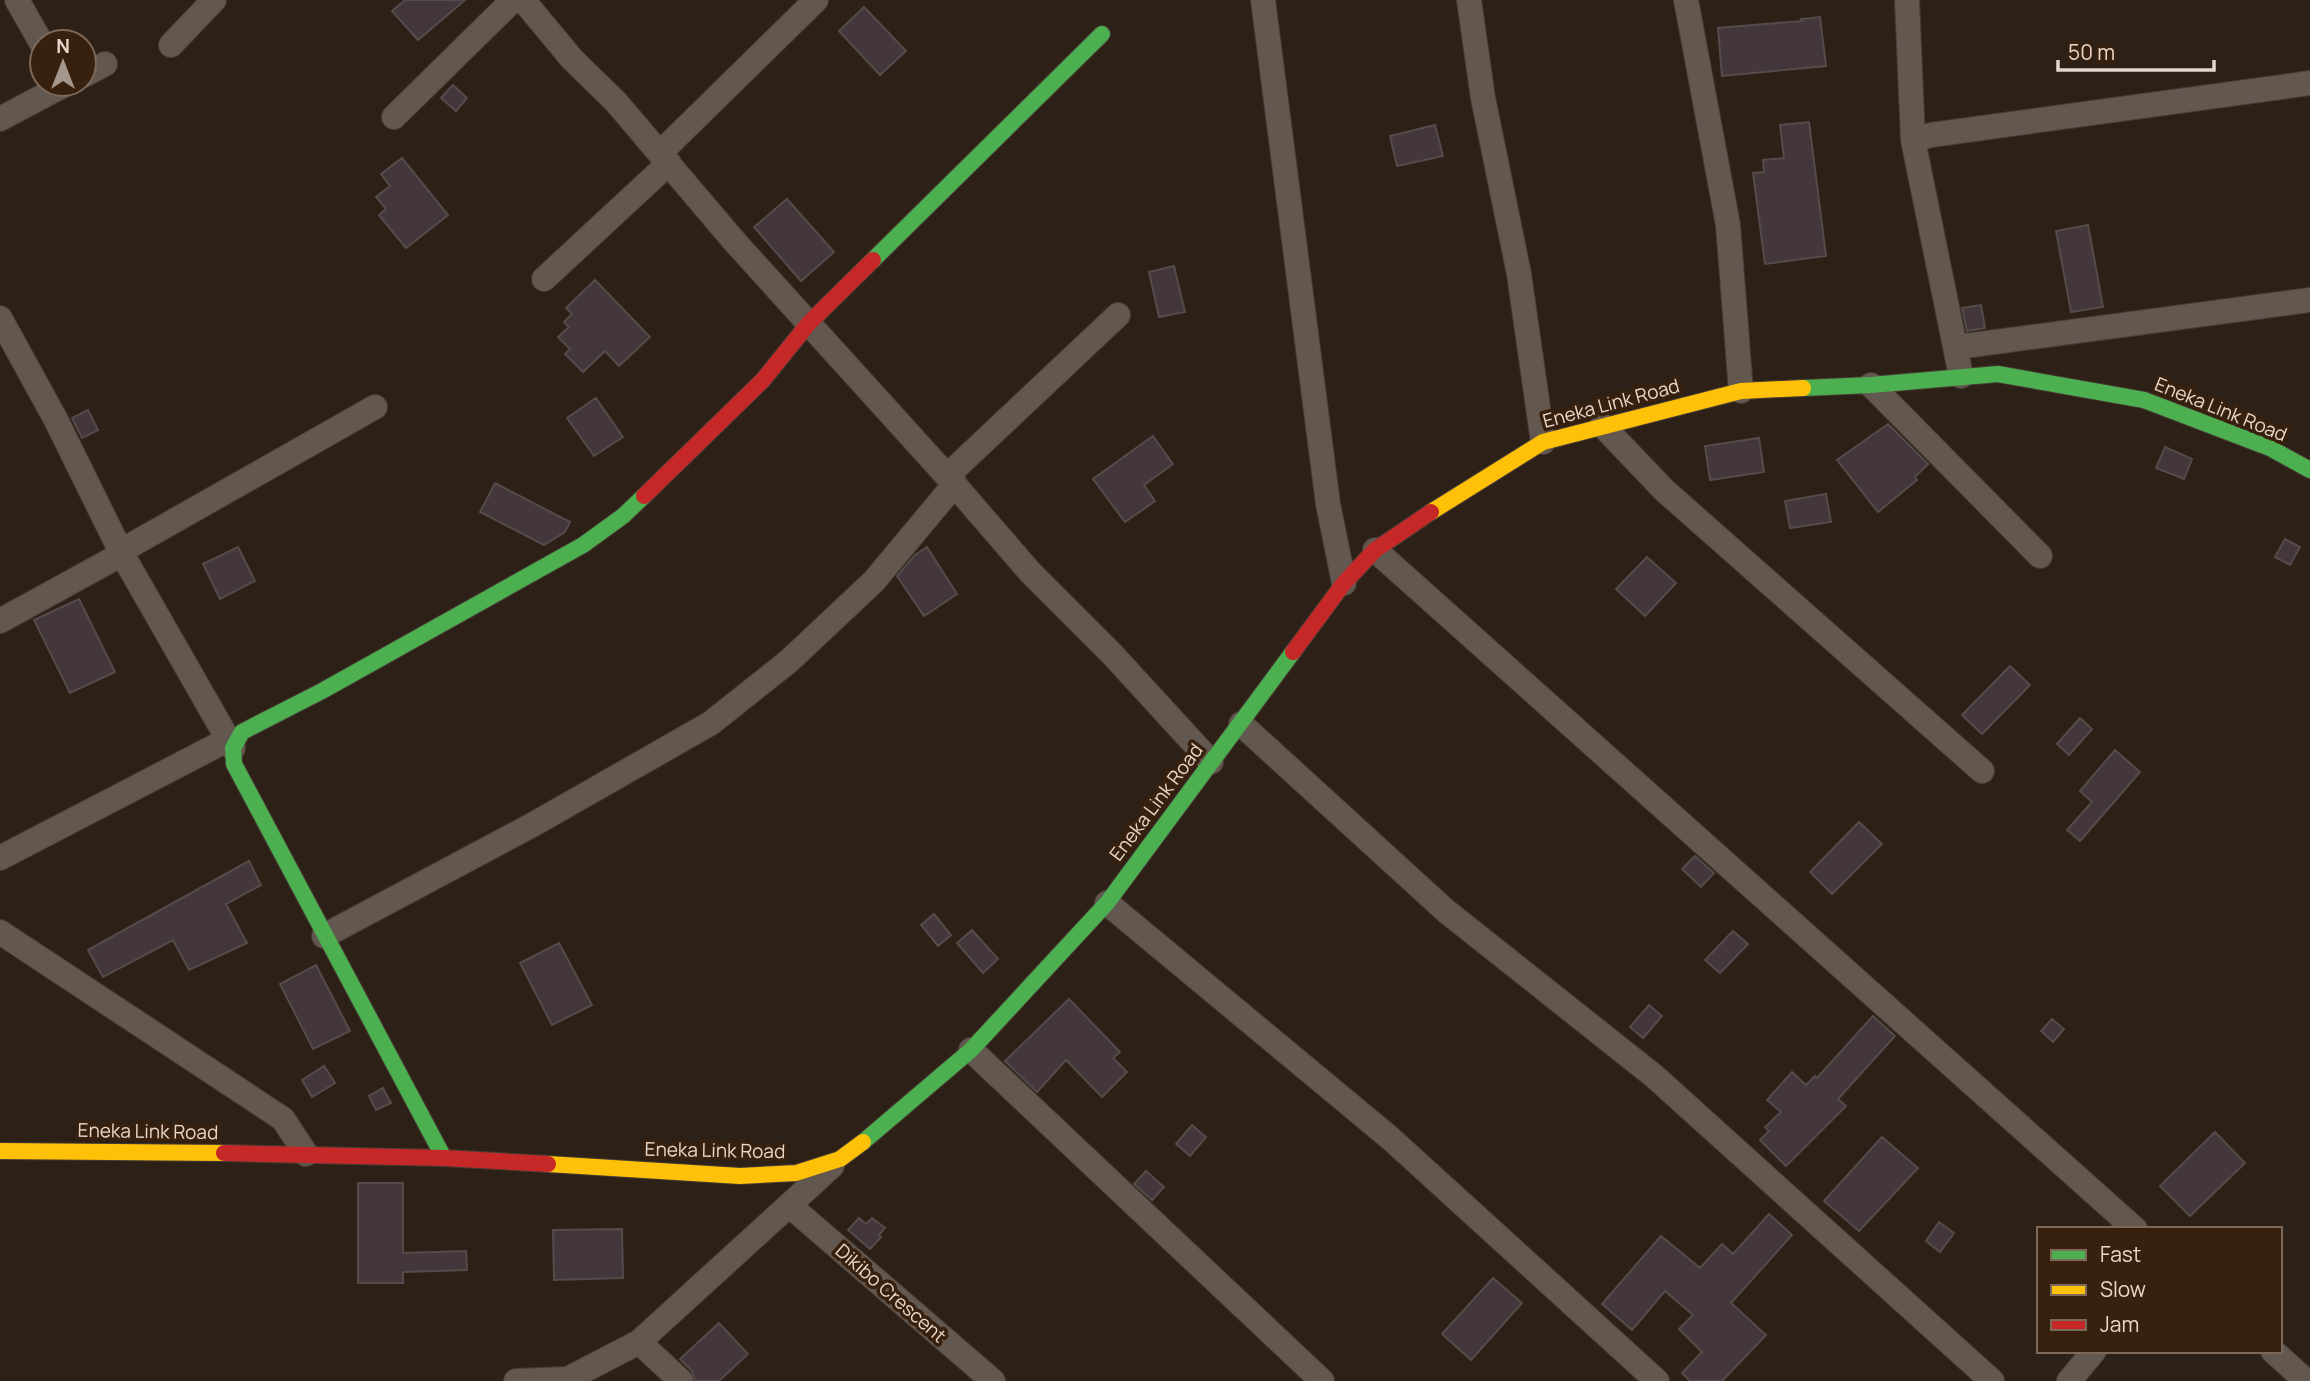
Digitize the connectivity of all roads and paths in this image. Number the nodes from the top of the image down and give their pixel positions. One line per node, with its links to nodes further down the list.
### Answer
1 (18, 0): 10 (street)
2 (214, 0): 12 (street)
3 (513, 0): 15 (street)
4 (523, 0): 18 (street)
5 (816, 0): 18 (street)
6 (1263, 0): 36 (street)
7 (1469, 0): 30 (street)
8 (1686, 0): 27 (street)
9 (1907, 0): 17 (street)
10 (33, 28)
11 (1102, 34): 23 (street)
12 (171, 45)
13 (2310, 83): 17 (street)
14 (39, 98): 16 (street)
15 (394, 117)
16 (0, 119)
17 (1913, 140): 24 (street)
18 (664, 158): 19 (street); 23 (street)
19 (544, 279)
20 (2310, 300): 24 (street)
21 (1118, 314): 32 (street)
22 (0, 318): 34 (street)
23 (809, 323): 32 (street); 39 (street)
24 (1957, 347): 25 (street)
25 (1961, 376): 26 (street, Eneka Link Road); 31 (street, Eneka Link Road)
26 (1871, 385): 27 (street, Eneka Link Road); 35 (street)
27 (1741, 391): 29 (street, Eneka Link Road)
28 (374, 407): 34 (street)
29 (1602, 425): 30 (street, Eneka Link Road); 41 (street)
30 (1543, 442): 33 (street, Eneka Link Road)
31 (2310, 470)
32 (951, 480): 40 (street); 45 (street)
33 (1375, 550): 36 (street, Eneka Link Road); 52 (street)
34 (122, 553): 37 (street); 39 (street)
35 (2040, 556)
36 (1344, 583): 38 (street, Eneka Link Road)
37 (0, 621)
38 (1241, 724): 40 (street, Eneka Link Road); 62 (street)
39 (231, 744): 42 (street); 45 (street)
40 (1211, 762): 43 (street, Eneka Link Road)
41 (1982, 771)
42 (0, 858)
43 (1107, 903): 46 (street, Eneka Link Road); 61 (street)
44 (0, 932): 48 (street)
45 (324, 936): 49 (street)
46 (971, 1050): 50 (street, Eneka Link Road); 60 (street)
47 (0, 1151): 48 (street, Eneka Link Road)
48 (306, 1154): 49 (street, Eneka Link Road)
49 (444, 1158): 50 (street, Eneka Link Road)
50 (840, 1159): 51 (street)
51 (789, 1205): 53 (street); 59 (street, Dikibo Crescent)
52 (2133, 1227)
53 (639, 1342): 56 (street); 58 (street)
54 (2092, 1353): 63 (street)
55 (2275, 1353): 64 (street)
56 (566, 1380): 57 (street)
57 (516, 1381)
58 (681, 1381)
59 (993, 1381)
60 (1322, 1381)
61 (1657, 1381)
62 (1992, 1381)
63 (2068, 1381)
64 (2306, 1381)

